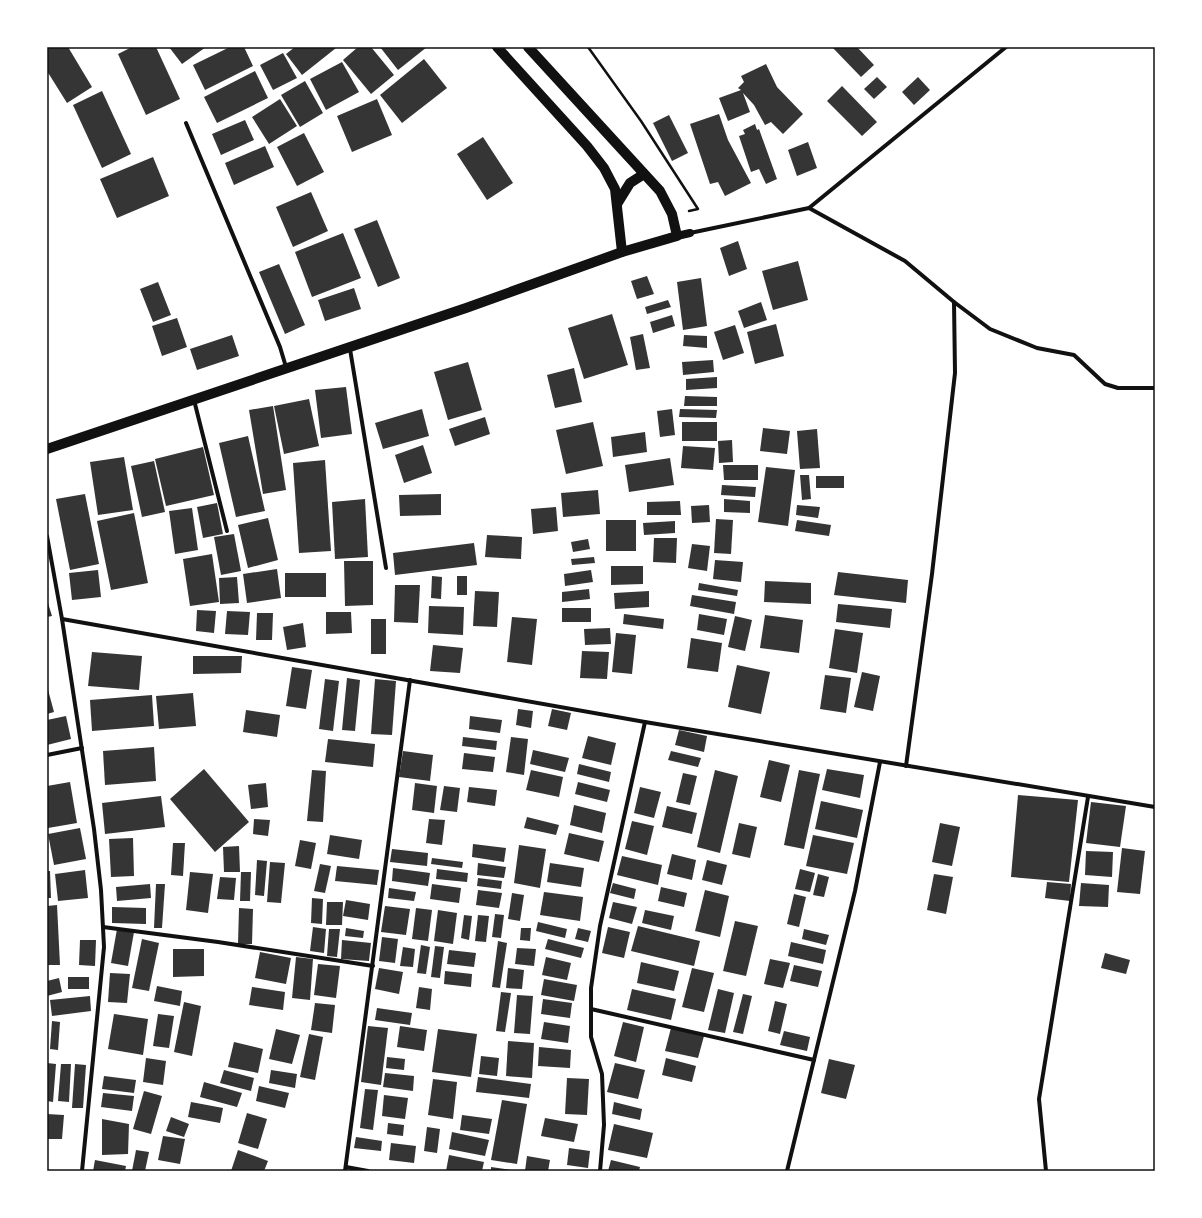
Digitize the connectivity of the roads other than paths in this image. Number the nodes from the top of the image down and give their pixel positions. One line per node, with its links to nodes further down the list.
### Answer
1 (497, 47): 6 (main road)
2 (528, 47): 5 (main road)
3 (1006, 47): 7 (street)
4 (186, 123): 13 (street)
5 (644, 174): 6 (main road); 9 (main road)
6 (617, 204): 10 (main road)
7 (809, 208): 8 (street); 11 (street)
8 (690, 233): 9 (main road)
9 (677, 236): 10 (main road)
10 (622, 252): 12 (main road)
11 (954, 302): 14 (street); 26 (street)
12 (349, 346): 13 (main road); 19 (street)
13 (286, 368): 15 (main road)
14 (1155, 388)
15 (194, 400): 16 (main road); 17 (street)
16 (47, 449)
17 (227, 531)
18 (47, 536): 20 (street)
19 (386, 568)
20 (62, 619): 21 (street); 23 (street)
21 (410, 680): 22 (street); 30 (street)
22 (644, 722): 25 (street); 31 (street)
23 (82, 748): 24 (street); 29 (street)
24 (47, 756)
25 (880, 762): 26 (street); 32 (street)
26 (906, 766): 27 (street)
27 (1088, 797): 28 (street); 38 (street)
28 (1155, 807)
29 (103, 928): 30 (street); 34 (street)
30 (373, 966): 33 (street)
31 (591, 1008): 32 (street); 36 (street)
32 (814, 1060): 37 (street)
33 (345, 1169): 35 (street)
34 (82, 1171)
35 (368, 1171)
36 (600, 1171)
37 (787, 1171)
38 (1046, 1171)

